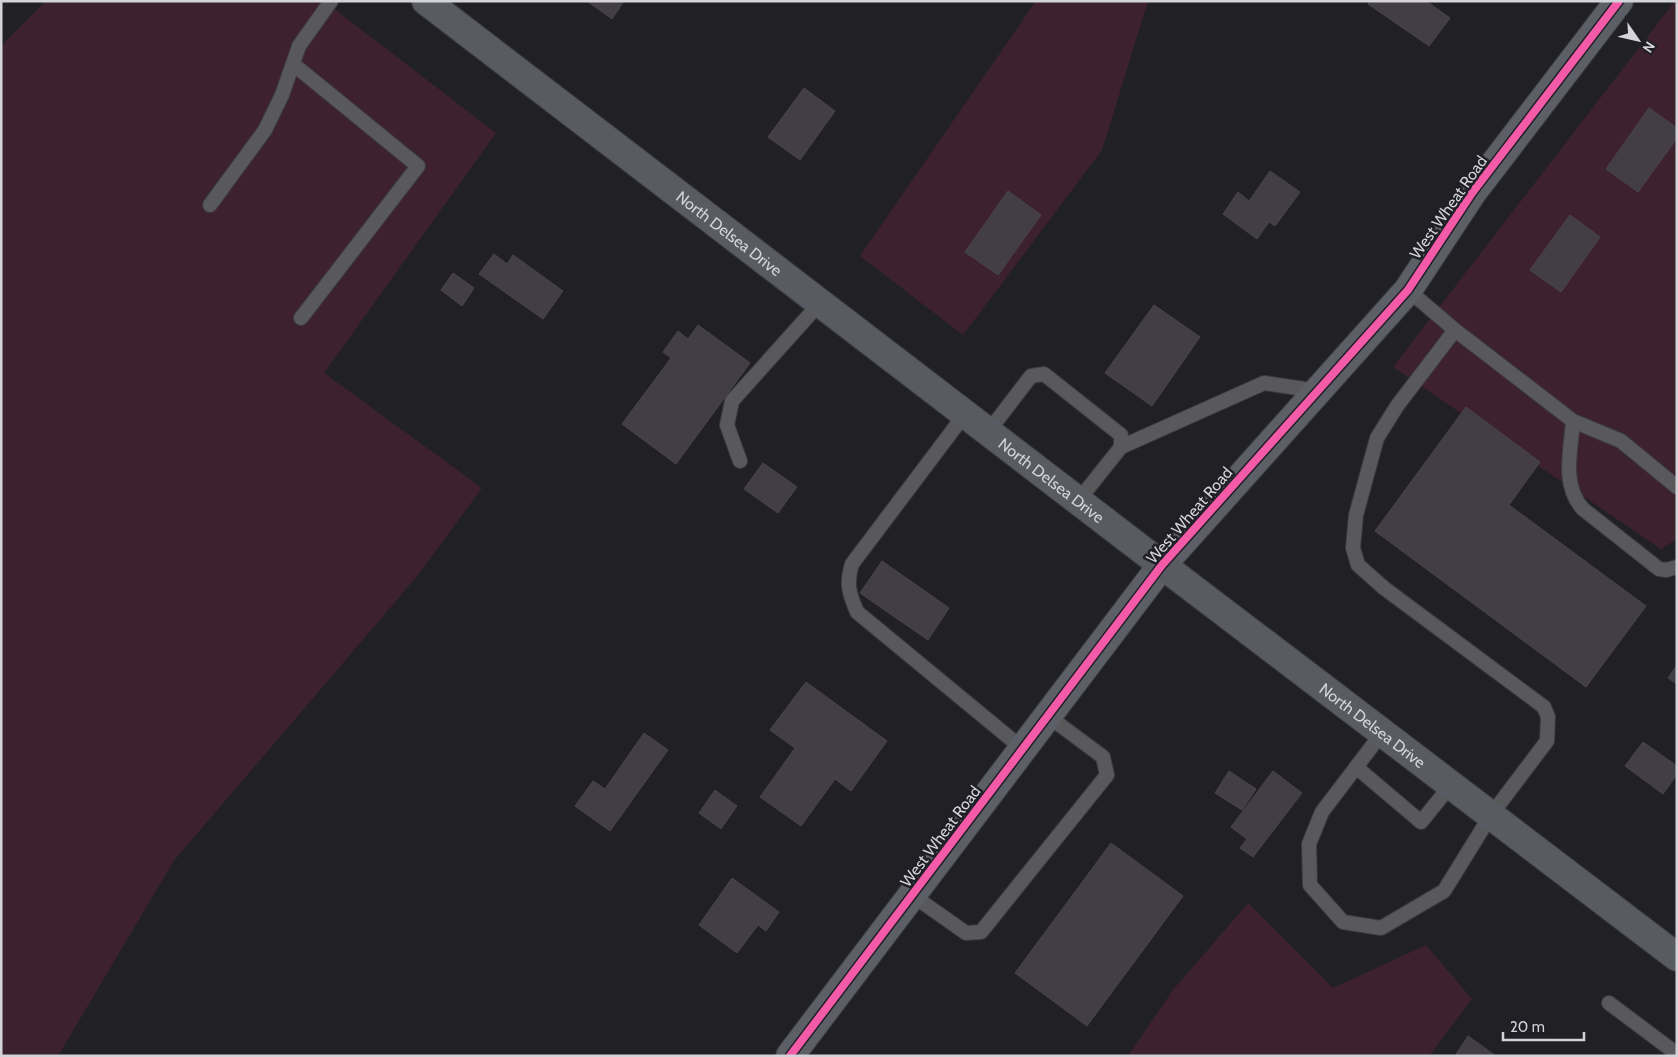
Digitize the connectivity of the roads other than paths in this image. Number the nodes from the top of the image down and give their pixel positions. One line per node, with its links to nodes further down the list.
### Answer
1 (331, 1): 4 (lane)
2 (426, 1): 7 (main road, North Delsea Drive)
3 (1619, 1): 6 (street, West Wheat Road)
4 (293, 64): 5 (lane); 8 (lane)
5 (210, 205)
6 (1408, 290): 9 (lane); 10 (street, West Wheat Road)
7 (820, 303): 11 (main road, North Delsea Drive); 15 (lane)
8 (301, 318)
9 (1455, 330): 12 (lane); 25 (lane)
10 (1318, 391): 14 (lane); 18 (street, West Wheat Road)
11 (965, 414): 13 (main road, North Delsea Drive); 22 (lane)
12 (1574, 420): 16 (lane); 19 (lane)
13 (988, 432): 14 (lane); 17 (main road, North Delsea Drive)
14 (1121, 447): 17 (lane)
15 (740, 461)
16 (1677, 487)
17 (1078, 501): 18 (main road, North Delsea Drive)
18 (1162, 565): 20 (street, West Wheat Road); 21 (main road, North Delsea Drive)
19 (1677, 567)
20 (1048, 716): 22 (street, West Wheat Road); 26 (lane)
21 (1382, 733): 23 (lane); 24 (main road, North Delsea Drive)
22 (1023, 749): 26 (street, West Wheat Road)
23 (1356, 768): 24 (lane); 25 (lane)
24 (1451, 785): 25 (main road, North Delsea Drive)
25 (1490, 815): 27 (main road, North Delsea Drive)
26 (912, 895): 30 (street, West Wheat Road)
27 (1677, 957)
28 (1609, 1003): 29 (lane)
29 (1677, 1054)
30 (790, 1056)

